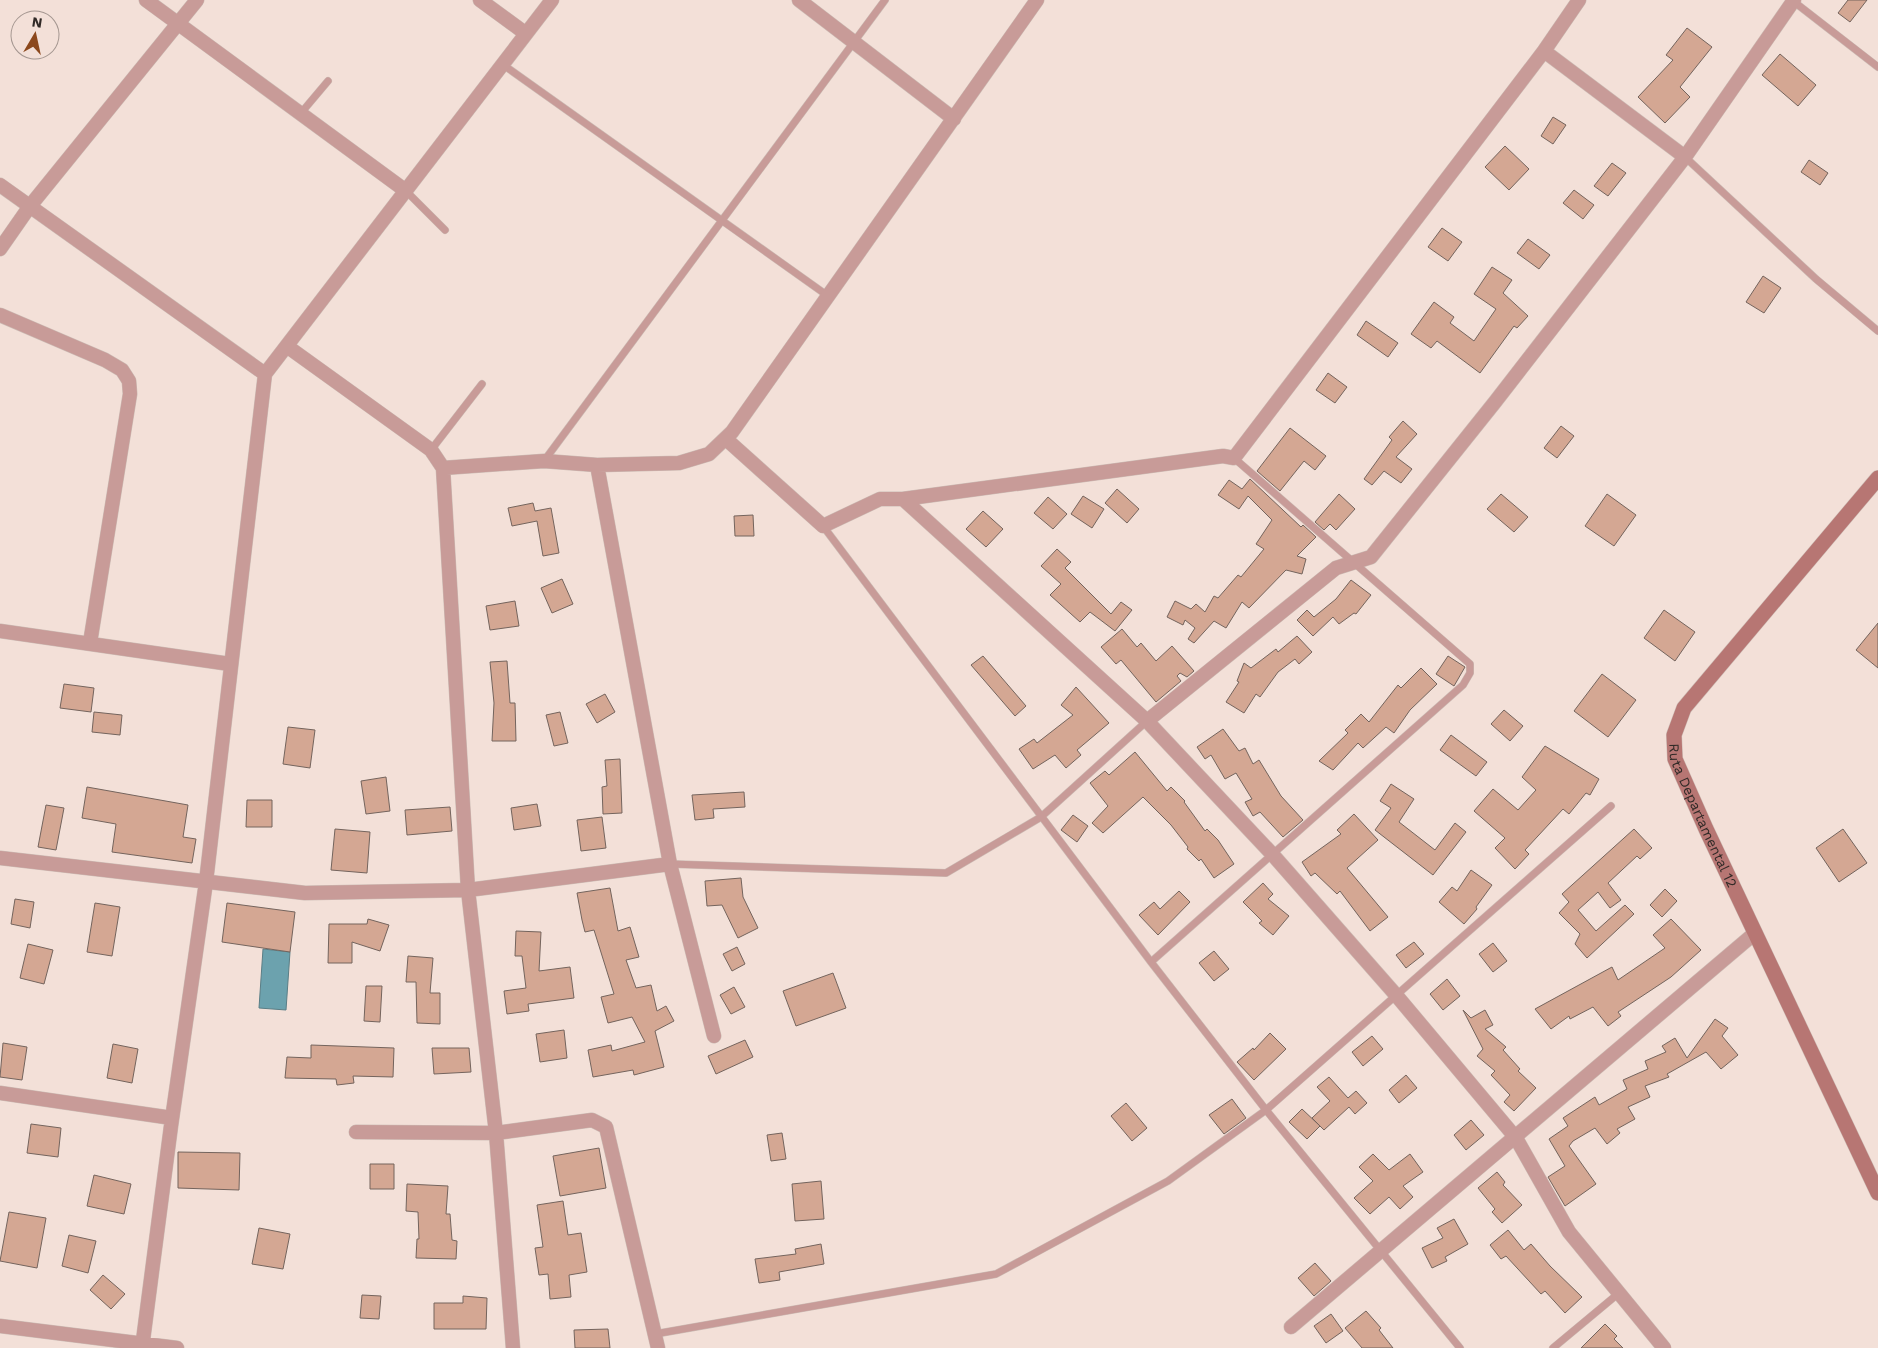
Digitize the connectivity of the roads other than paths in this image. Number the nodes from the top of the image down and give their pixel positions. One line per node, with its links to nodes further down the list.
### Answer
1 (146, 0): 10 (street)
2 (197, 0): 10 (street)
3 (480, 0): 11 (street)
4 (552, 0): 11 (street)
5 (799, 0): 12 (street)
6 (885, 0): 12 (lane)
7 (1038, 0): 18 (street)
8 (1579, 0): 13 (street)
9 (1793, 1): 15 (lane); 19 (street)
10 (180, 23): 17 (street); 22 (street)
11 (525, 33): 14 (street)
12 (854, 42): 18 (street); 23 (lane)
13 (1544, 51): 19 (street); 34 (street)
14 (502, 64): 21 (street); 23 (lane)
15 (1878, 67)
16 (328, 81): 17 (lane)
17 (301, 113): 21 (street)
18 (954, 119): 26 (street)
19 (1685, 157): 28 (lane); 41 (street)
20 (0, 185): 22 (street)
21 (406, 191): 24 (lane); 29 (street)
22 (30, 206): 25 (street); 30 (street)
23 (722, 221): 26 (lane); 35 (lane)
24 (446, 230)
25 (0, 249)
26 (828, 296): 32 (street)
27 (0, 315): 43 (street)
28 (1878, 331)
29 (288, 348): 30 (street); 33 (street)
30 (266, 374): 44 (street)
31 (482, 384): 33 (lane)
32 (726, 439): 36 (street); 40 (street)
33 (430, 450): 37 (street)
34 (1234, 458): 39 (street); 41 (lane)
35 (544, 461): 36 (street); 37 (street)
36 (597, 465): 50 (street)
37 (443, 468): 52 (street)
38 (1878, 478): 53 (main road, Ruta Departamental 12)
39 (903, 499): 40 (street); 45 (street)
40 (823, 526): 47 (lane)
41 (1354, 564): 45 (street); 48 (lane)
42 (0, 631): 43 (street)
43 (90, 643): 44 (street)
44 (230, 664): 51 (street)
45 (1146, 721): 47 (lane); 48 (street)
46 (1610, 806): 55 (lane)
47 (1041, 817): 50 (lane); 54 (lane)
48 (1273, 855): 54 (lane); 55 (street)
49 (0, 858): 51 (street)
50 (670, 864): 52 (street); 56 (street)
51 (206, 882): 52 (street); 59 (street)
52 (468, 890): 61 (street)
53 (1755, 933): 62 (street); 63 (main road, Ruta Departamental 12)
54 (1151, 962): 58 (lane)
55 (1396, 995): 58 (lane); 62 (street)
56 (714, 1036)
57 (0, 1093): 59 (street)
58 (1266, 1110): 64 (lane); 68 (lane)
59 (172, 1118): 69 (street)
60 (356, 1132): 61 (street)
61 (496, 1133): 68 (street); 71 (street)
62 (1516, 1138): 64 (street); 65 (street)
63 (1878, 1193)
64 (1381, 1251): 67 (street); 72 (lane)
65 (1619, 1293): 73 (lane); 74 (street)
66 (0, 1326): 69 (street)
67 (1291, 1327)
68 (657, 1341)
69 (142, 1346): 70 (street)
70 (177, 1348)
71 (513, 1348)
72 (1460, 1348)
73 (1553, 1348)
74 (1664, 1348)

